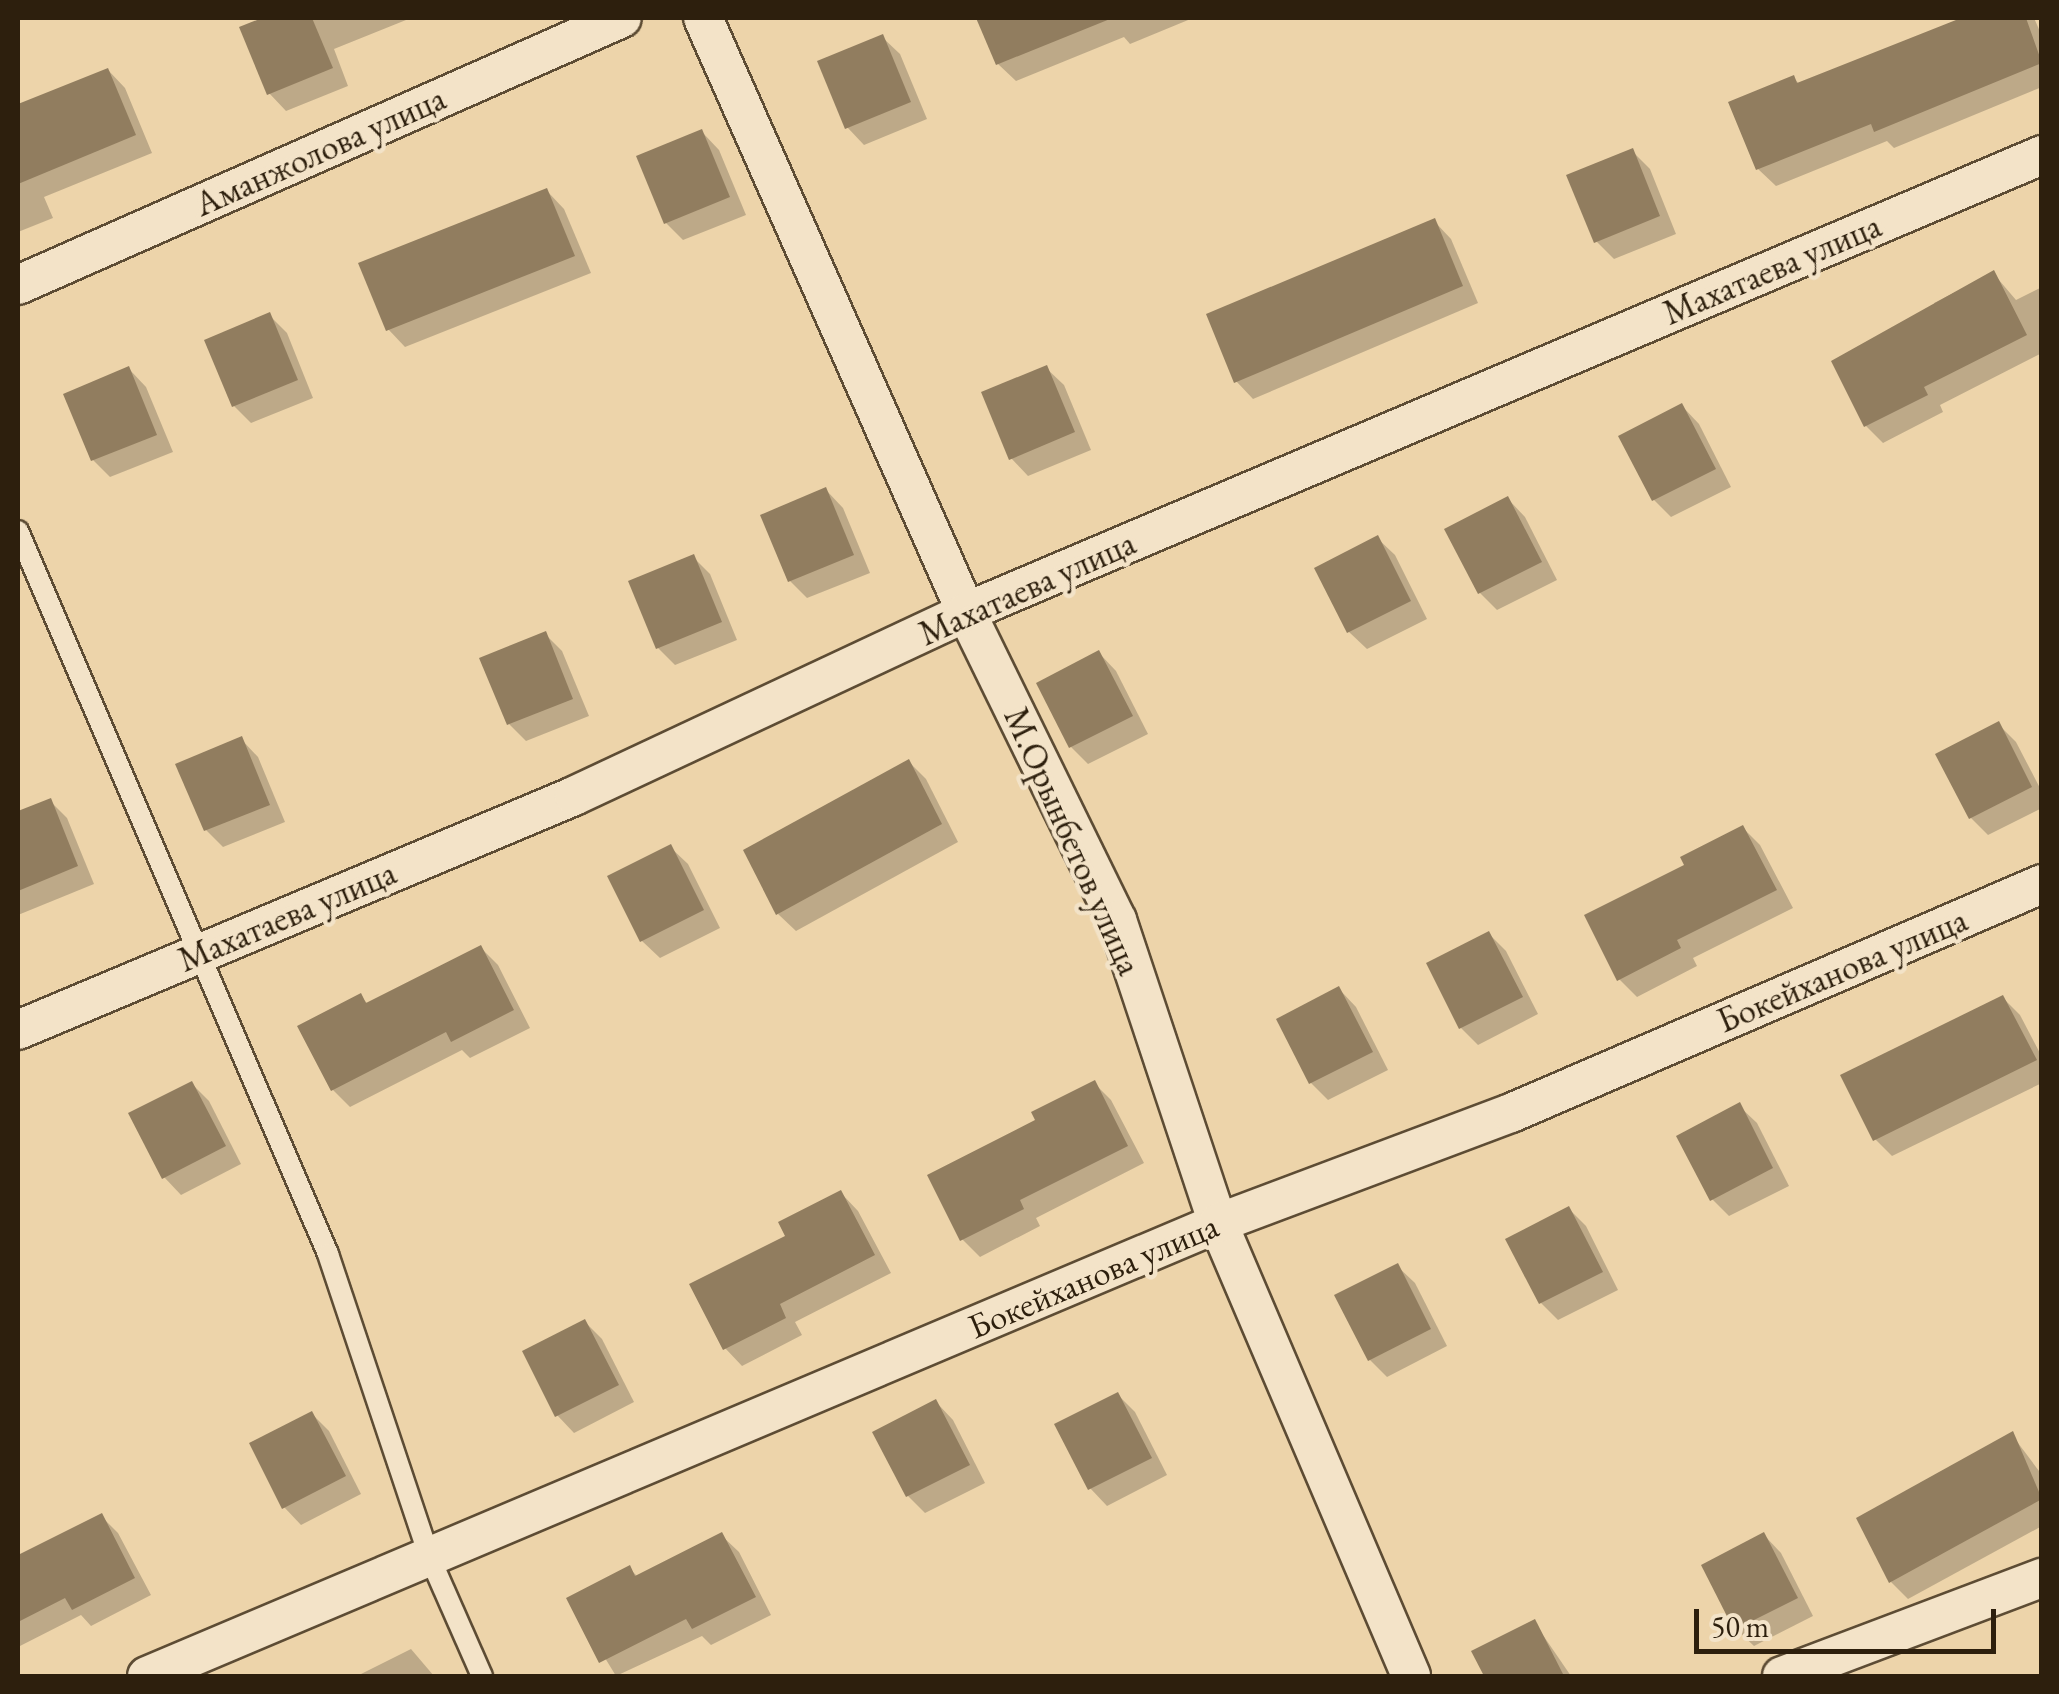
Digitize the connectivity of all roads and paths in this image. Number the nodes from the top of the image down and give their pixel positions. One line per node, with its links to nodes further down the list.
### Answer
1 (622, 18): 4 (street, Аманжолова улица)
2 (703, 18): 6 (street, М.Орынбетов улица)
3 (2042, 155): 6 (street, Махатаева улица)
4 (18, 284)
5 (18, 531): 8 (lane)
6 (966, 612): 8 (street, Махатаева улица); 10 (street, М.Орынбетов улица)
7 (2042, 884): 10 (street, Бокейханова улица)
8 (199, 953): 9 (street, Махатаева улица); 11 (lane)
9 (18, 1030)
10 (1218, 1223): 11 (street, Бокейханова улица); 15 (street, М.Орынбетов улица)
11 (430, 1558): 13 (street, Бокейханова улица); 14 (lane)
12 (2042, 1578): 16 (street)
13 (148, 1676)
14 (482, 1676)
15 (1411, 1676)
16 (1782, 1676)

